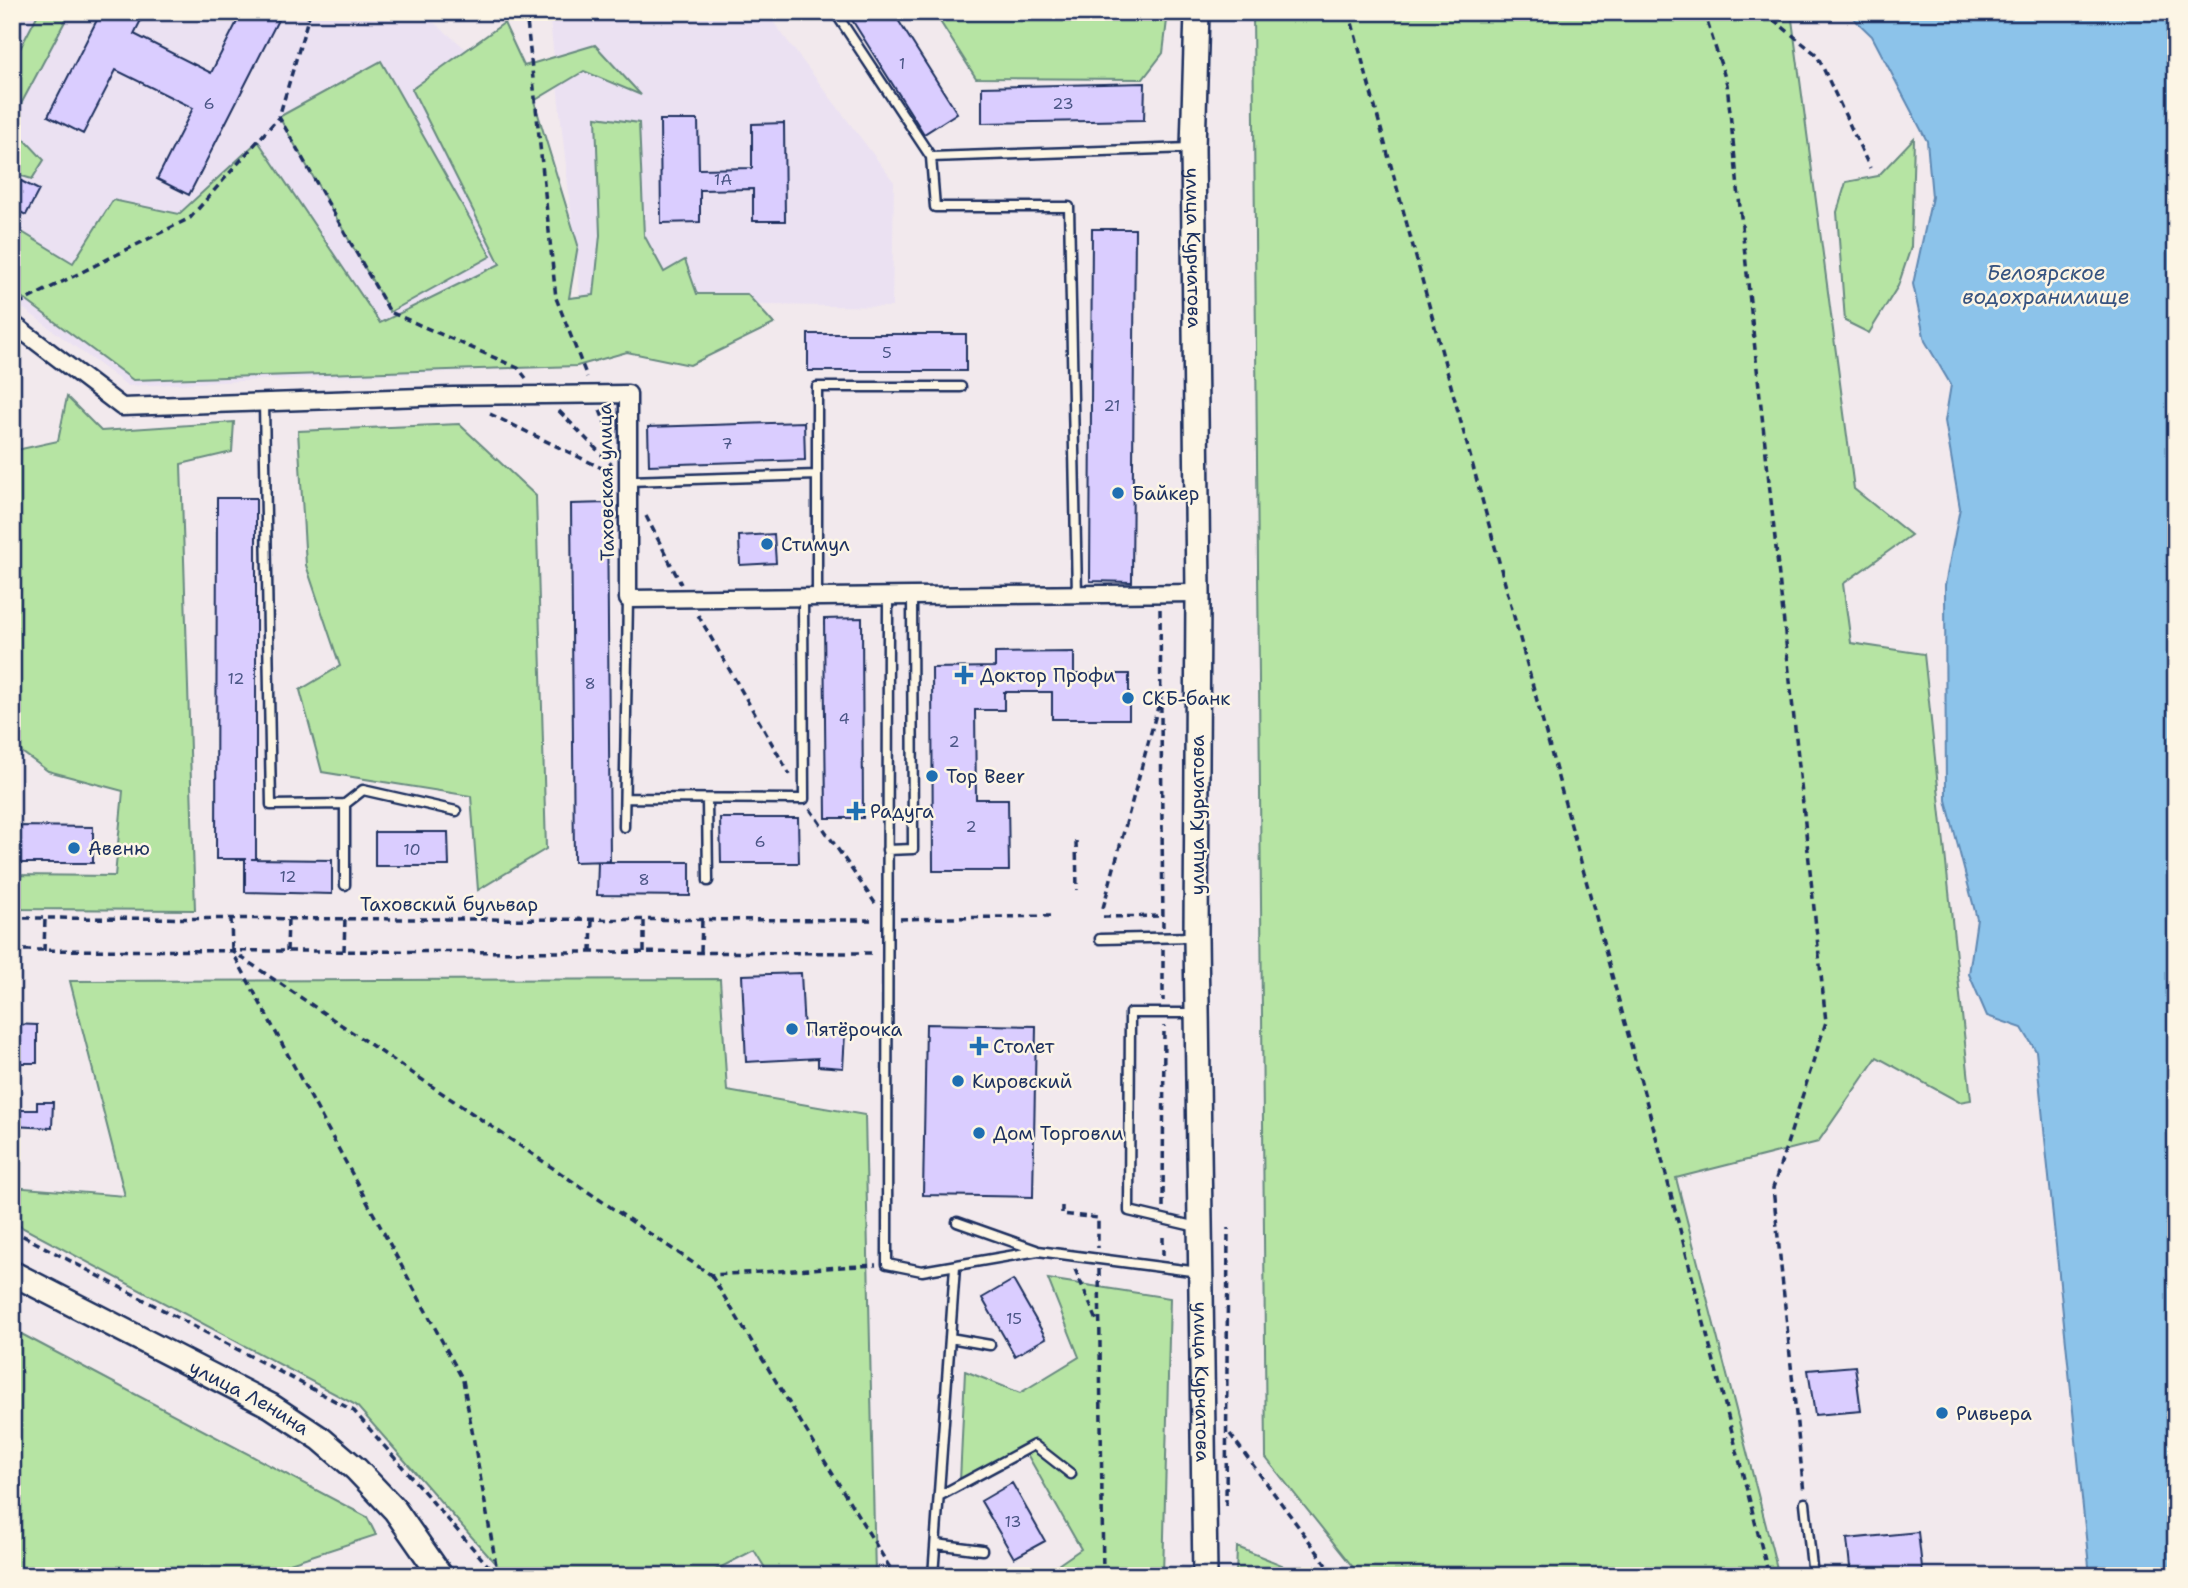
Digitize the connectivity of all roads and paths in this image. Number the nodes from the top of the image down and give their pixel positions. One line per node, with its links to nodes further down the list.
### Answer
1 (310, 12): 8 (path)
2 (526, 12): 15 (path)
3 (835, 12): 10 (lane)
4 (1197, 12): 9 (main road, улица Курчатова)
5 (1349, 12): 95 (path)
6 (1704, 12): 84 (path)
7 (1764, 12): 11 (path)
8 (279, 117): 12 (path); 16 (path)
9 (1194, 148): 10 (lane); 22 (main road, улица Курчатова)
10 (931, 157): 23 (lane)
11 (1870, 168)
12 (18, 304)
13 (12, 323): 18 (street, Таховская улица)
14 (961, 387): 20 (lane)
15 (594, 394): 16 (street, Таховская улица); 19 (path); 21 (street, Таховская улица)
16 (543, 395): 17 (street, Таховская улица); 21 (path)
17 (453, 396): 18 (street, Таховская улица); 21 (path)
18 (264, 402): 33 (lane)
19 (613, 444)
20 (817, 475): 21 (lane); 26 (lane)
21 (628, 481): 27 (path); 28 (street, Таховская улица)
22 (1198, 593): 23 (street); 54 (main road, улица Курчатова)
23 (1077, 594): 25 (street)
24 (888, 596): 25 (street); 26 (street); 37 (lane)
25 (912, 596): 37 (lane)
26 (810, 597): 27 (street); 32 (lane)
27 (688, 598): 28 (street); 32 (path)
28 (628, 599): 30 (lane)
29 (1161, 697): 41 (path)
30 (625, 798): 31 (lane); 35 (lane)
31 (707, 799): 32 (lane); 38 (lane)
32 (804, 799): 53 (path)
33 (345, 804): 34 (lane); 39 (lane)
34 (456, 811)
35 (624, 827)
36 (1076, 841): 40 (path)
37 (887, 850): 53 (lane)
38 (708, 881)
39 (345, 885)
40 (1077, 890)
41 (1103, 908)
42 (1050, 916): 53 (path, Таховский бульвар)
43 (1163, 916): 44 (path)
44 (1103, 917)
45 (12, 918): 46 (path, Таховский бульвар)
46 (45, 918): 47 (path, Таховский бульвар); 57 (path)
47 (231, 918): 48 (path, Таховский бульвар); 58 (path)
48 (288, 918): 49 (path, Таховский бульвар); 59 (path)
49 (345, 918): 50 (path, Таховский бульвар); 60 (path)
50 (592, 919): 51 (path, Таховский бульвар); 61 (path)
51 (644, 919): 52 (path, Таховский бульвар); 62 (path)
52 (702, 919): 53 (path, Таховский бульвар); 63 (path)
53 (886, 920): 64 (lane)
54 (1196, 937): 55 (lane); 65 (main road, улица Курчатова)
55 (1100, 939)
56 (12, 950): 57 (path)
57 (44, 951): 58 (path)
58 (232, 951): 59 (path); 77 (path); 89 (path)
59 (287, 951): 60 (path)
60 (344, 951): 61 (path)
61 (591, 952): 62 (path)
62 (644, 952): 63 (path)
63 (701, 952): 64 (path)
64 (886, 953): 73 (lane)
65 (1198, 1013): 68 (main road, улица Курчатова); 68 (lane)
66 (1062, 1206): 72 (path)
67 (957, 1222): 70 (lane)
68 (1200, 1228): 75 (main road, улица Курчатова)
69 (1228, 1228): 81 (path)
70 (1038, 1251): 71 (lane); 74 (lane)
71 (1069, 1255): 72 (lane); 78 (path)
72 (1098, 1260): 75 (lane); 78 (path)
73 (887, 1264): 74 (lane); 77 (path)
74 (955, 1267): 79 (lane)
75 (1200, 1272): 93 (main road, улица Курчатова)
76 (12, 1273): 88 (main road, улица Ленина)
77 (710, 1275): 90 (path)
78 (1099, 1325): 92 (path)
79 (950, 1338): 80 (lane); 83 (lane)
80 (990, 1345)
81 (1229, 1432): 85 (path); 94 (path)
82 (1071, 1474): 83 (lane)
83 (939, 1496): 86 (lane)
84 (1805, 1503): 96 (lane)
85 (1226, 1511)
86 (936, 1545): 87 (lane); 91 (lane)
87 (982, 1550)
88 (441, 1576)
89 (498, 1576)
90 (895, 1576)
91 (933, 1576)
92 (1103, 1576)
93 (1205, 1576)
94 (1335, 1576)
95 (1769, 1576)
96 (1813, 1576)

